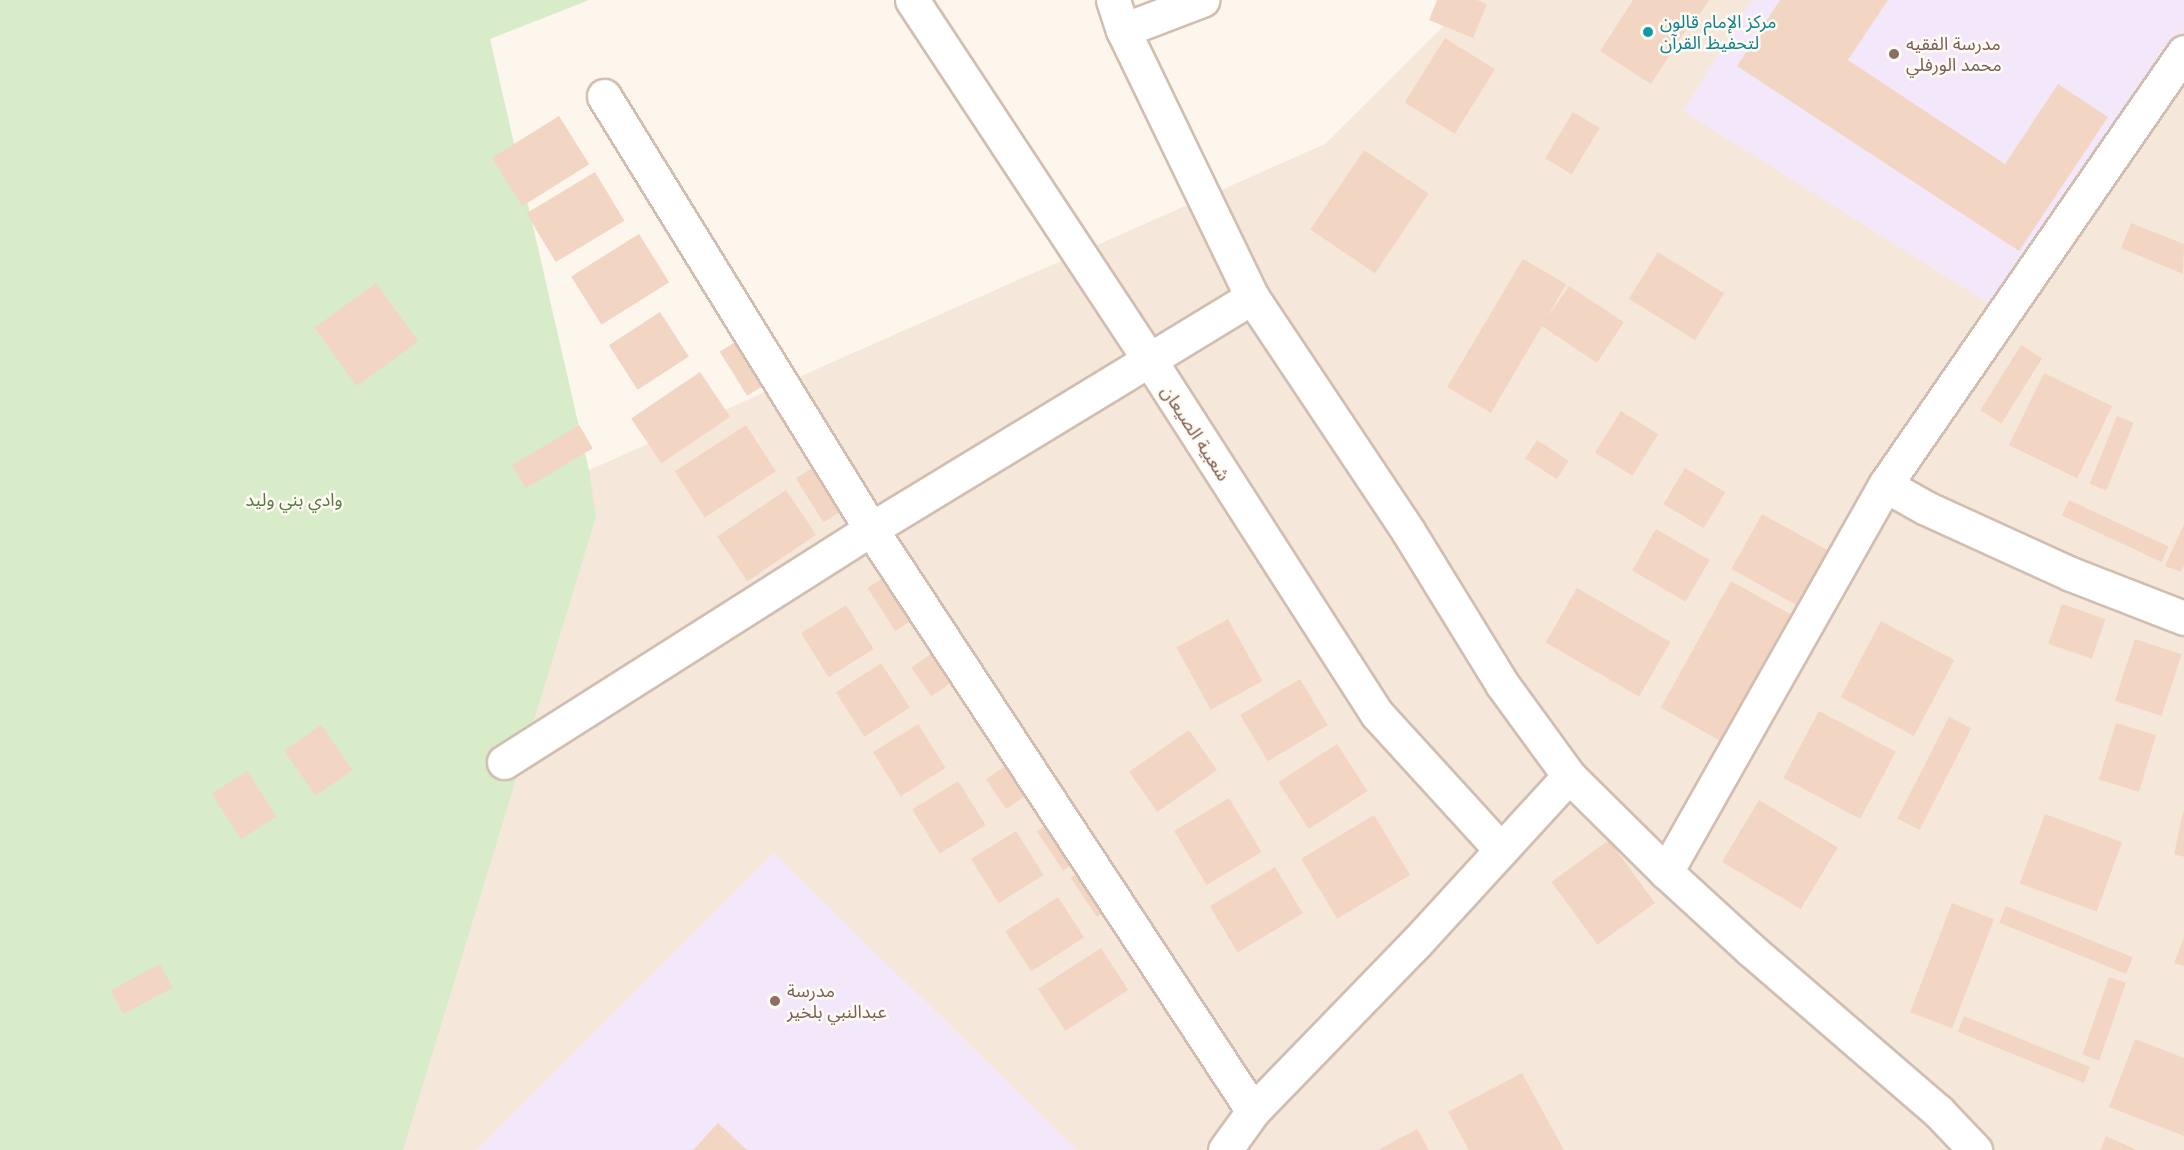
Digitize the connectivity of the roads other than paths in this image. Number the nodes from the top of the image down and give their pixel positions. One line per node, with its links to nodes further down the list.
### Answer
1 (912, 0): 7 (street, شعبية الصيعان)
2 (1202, 0): 3 (street)
3 (1118, 15): 6 (street)
4 (2184, 52): 8 (street)
5 (604, 96): 9 (street)
6 (1252, 297): 7 (street); 12 (street)
7 (1149, 359): 9 (street); 13 (street, شعبية الصيعان)
8 (1885, 486): 10 (street); 14 (street)
9 (871, 529): 11 (street); 15 (street)
10 (2184, 618)
11 (504, 762)
12 (1569, 776): 13 (street); 14 (street)
13 (1501, 850): 15 (street)
14 (1666, 872): 17 (street)
15 (1253, 1111): 16 (street)
16 (1225, 1150)
17 (1975, 1150)

